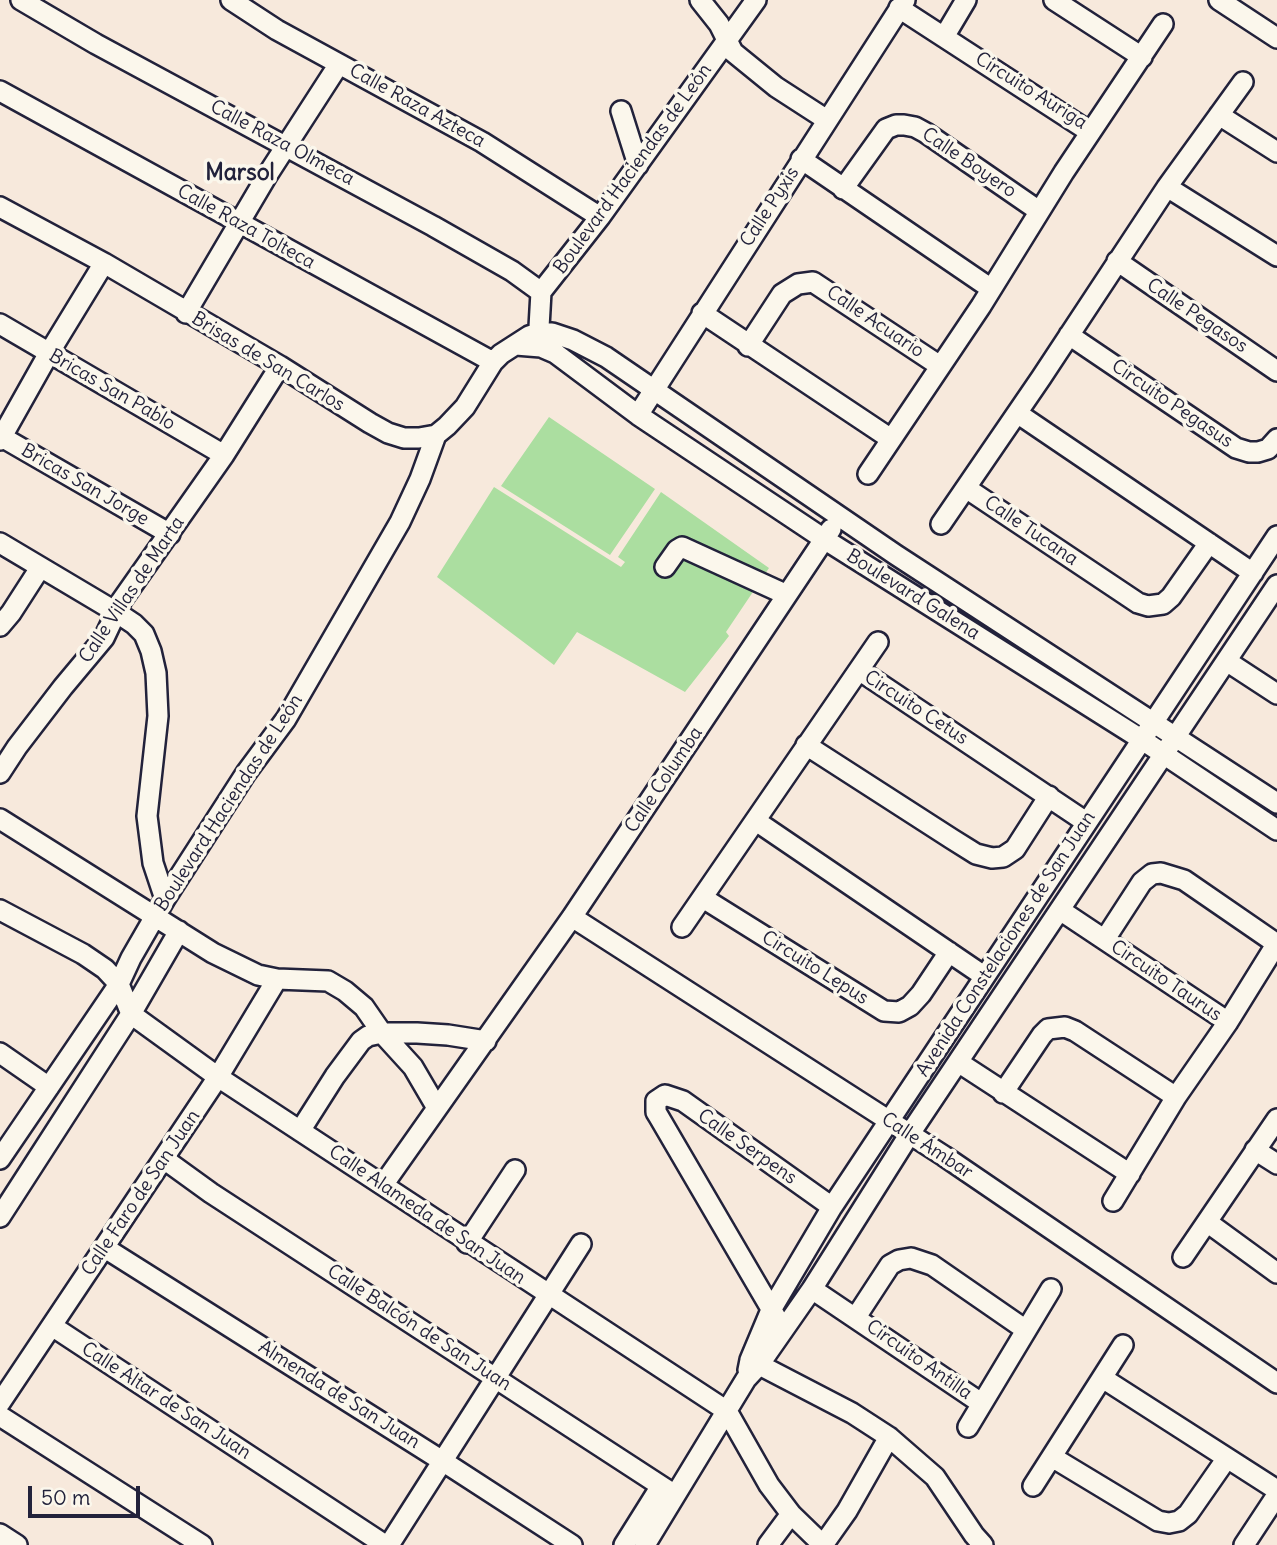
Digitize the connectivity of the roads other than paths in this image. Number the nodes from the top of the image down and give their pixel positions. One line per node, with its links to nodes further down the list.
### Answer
1 (21, 0): 21 (street, Calle Raza Olmeca)
2 (231, 0): 14 (street, Calle Raza Azteca)
3 (700, 0): 12 (street)
4 (756, 0): 12 (street, Boulevard Haciendas de León)
5 (966, 0): 10 (street)
6 (1054, 0): 13 (street)
7 (1219, 0): 11 (street)
8 (902, 4): 10 (street, Circuito Auriga); 19 (street, Calle Pyxis)
9 (1163, 24): 13 (street, Circuito Auriga)
10 (944, 37): 20 (street, Circuito Auriga)
11 (1277, 38)
12 (728, 41): 19 (street); 24 (street, Boulevard Haciendas de León)
13 (1142, 57): 20 (street, Circuito Auriga)
14 (339, 64): 21 (street); 29 (street, Calle Raza Azteca)
15 (1243, 82): 18 (street)
16 (0, 91): 30 (street, Calle Raza Tolteca)
17 (621, 111): 24 (street)
18 (1219, 114): 22 (street); 25 (street)
19 (827, 120): 23 (street, Calle Pyxis)
20 (1090, 132): 28 (street)
21 (286, 145): 30 (street); 35 (street, Calle Raza Olmeca)
22 (1277, 152)
23 (801, 159): 26 (street); 37 (street, Calle Pyxis)
24 (638, 165): 29 (street, Boulevard Haciendas de León)
25 (1167, 187): 31 (street); 32 (street)
26 (843, 189): 28 (street, Calle Boyero); 34 (street)
27 (0, 206): 33 (street, Brisas de San Carlos)
28 (1040, 211): 34 (street)
29 (600, 217): 35 (street, Boulevard Haciendas de León)
30 (239, 223): 36 (street); 43 (street, Calle Raza Tolteca)
31 (1277, 257)
32 (1117, 261): 39 (street); 46 (street, Calle Pegasos)
33 (104, 263): 36 (street, Brisas de San Carlos); 42 (street)
34 (990, 288): 45 (street)
35 (541, 292): 40 (street, Boulevard Haciendas de León)
36 (186, 313): 44 (street, Brisas de San Carlos)
37 (702, 313): 41 (street); 47 (street, Calle Pyxis)
38 (0, 324): 42 (street, Bricas San Pablo)
39 (1069, 335): 48 (street); 53 (street, Circuito Pegasus)
40 (547, 342): 43 (street); 47 (street, Boulevard Galena); 49 (street, Boulevard Galena)
41 (748, 346): 45 (street, Calle Acuario); 52 (street)
42 (49, 353): 51 (street); 54 (street, Bricas San Pablo)
43 (493, 362): 50 (street)
44 (279, 366): 50 (street, Brisas de San Carlos); 54 (street, Calle Villas de Marta)
45 (940, 366): 52 (street, Calle Acuario)
46 (1277, 371)
47 (652, 390): 49 (street, Calle Pyxis); 57 (street, Boulevard Galena)
48 (1017, 413): 56 (street, Calle Tucana); 62 (street)
49 (638, 415): 61 (street, Boulevard Galena)
50 (436, 435): 88 (street, Boulevard Haciendas de León)
51 (0, 438): 59 (street, Bricas San Jorge)
52 (891, 439): 55 (street, Calle Acuario)
53 (1277, 439)
54 (224, 455): 59 (street, Calle Villas de Marta)
55 (868, 474)
56 (966, 488): 58 (street); 62 (street, Calle Tucana)
57 (840, 517): 61 (street, Calle Columba); 75 (street, Boulevard Galena)
58 (941, 524)
59 (170, 534): 69 (street, Calle Villas de Marta)
60 (1277, 536): 66 (street, Avenida Constelaciones de San Juan)
61 (824, 539): 68 (street, Calle Columba); 77 (street, Boulevard Galena)
62 (1209, 542): 66 (street)
63 (0, 543): 65 (street)
64 (665, 567): 68 (street)
65 (40, 568): 69 (street); 70 (street)
66 (1253, 573): 75 (street, Avenida Constelaciones de San Juan)
67 (1277, 585): 72 (street, Avenida Constelaciones de San Juan)
68 (787, 596): 90 (street, Calle Columba)
69 (116, 612): 80 (street, Calle Villas de Marta); 88 (street)
70 (0, 626)
71 (877, 642): 73 (street)
72 (1228, 662): 74 (street); 76 (street, Avenida Constelaciones de San Juan)
73 (859, 670): 78 (street, Circuito Cetus); 81 (street, Circuito Cetus)
74 (1274, 687)
75 (1153, 723): 76 (street, Boulevard Galena); 77 (street, Avenida Constelaciones de San Juan)
76 (1175, 737): 79 (street, Avenida Constelaciones de San Juan); 82 (street, Boulevard Galena)
77 (1141, 739): 79 (street, Boulevard Galena); 85 (street, Avenida Constelaciones de San Juan)
78 (806, 745): 81 (street); 84 (street, Circuito Cetus)
79 (1164, 754): 86 (street, Boulevard Galena); 89 (street, Avenida Constelaciones de San Juan)
80 (0, 773)
81 (1049, 796): 85 (street, Circuito Cetus)
82 (1277, 803)
83 (0, 818): 92 (street)
84 (756, 821): 87 (street, Circuito Cetus); 97 (street)
85 (1086, 822): 98 (street, Avenida Constelaciones de San Juan)
86 (1277, 830)
87 (703, 898): 93 (street, Circuito Cetus); 97 (street, Circuito Lepus)
88 (165, 900): 92 (street, Boulevard Haciendas de León)
89 (1060, 909): 95 (street, Circuito Taurus); 106 (street, Avenida Constelaciones de San Juan)
90 (572, 917): 104 (street, Calle Columba); 113 (street, Calle Ámbar)
91 (3, 918): 100 (street)
92 (155, 918): 94 (street); 100 (street, Boulevard Haciendas de León)
93 (682, 928)
94 (180, 931): 99 (street); 101 (street, Boulevard Haciendas de León)
95 (1105, 939): 96 (street, Circuito Taurus); 102 (street, Circuito Taurus)
96 (1277, 944): 102 (street, Circuito Taurus)
97 (949, 952): 98 (street)
98 (984, 976): 113 (street, Avenida Constelaciones de San Juan)
99 (277, 979): 103 (street); 107 (street, Calle Faro de San Juan)
100 (119, 984): 101 (street); 108 (street, Boulevard Haciendas de León)
101 (131, 1014): 107 (street, Calle Alameda de San Juan); 125 (street, Boulevard Haciendas de León)
102 (1228, 1022): 110 (street, Circuito Taurus)
103 (382, 1033): 104 (street); 111 (street); 114 (street)
104 (486, 1041): 111 (street, Calle Columba)
105 (0, 1053): 108 (street)
106 (958, 1062): 109 (street); 115 (street, Avenida Constelaciones de San Juan)
107 (218, 1077): 114 (street, Calle Alameda de San Juan); 118 (street, Calle Faro de San Juan)
108 (49, 1087): 117 (street, Boulevard Haciendas de León)
109 (1003, 1093): 110 (street); 121 (street)
110 (1176, 1097): 121 (street, Circuito Taurus)
111 (437, 1108): 122 (street, Calle Columba)
112 (1277, 1119): 116 (street)
113 (889, 1122): 115 (street, Calle Ámbar); 124 (street, Avenida Constelaciones de San Juan)
114 (300, 1131): 122 (street, Calle Alameda de San Juan)
115 (909, 1135): 132 (street, Avenida Constelaciones de San Juan); 144 (street, Calle Ámbar)
116 (1255, 1150): 119 (street); 126 (street)
117 (0, 1158)
118 (164, 1159): 129 (street, Calle Faro de San Juan); 142 (street, Calle Balcón de San Juan)
119 (1277, 1164)
120 (515, 1170): 127 (street)
121 (1130, 1174): 123 (street, Circuito Taurus)
122 (383, 1185): 127 (street, Calle Alameda de San Juan)
123 (1113, 1201)
124 (832, 1207): 135 (street, Avenida Constelaciones de San Juan); 135 (street, Calle Serpens)
125 (0, 1217)
126 (1207, 1222): 130 (street); 131 (street)
127 (467, 1242): 134 (street, Calle Alameda de San Juan)
128 (581, 1244): 134 (street)
129 (105, 1248): 137 (street, Calle Faro de San Juan); 153 (street, Almenda de San Juan)
130 (1183, 1257)
131 (1277, 1273)
132 (812, 1289): 136 (street, Circuito Antilla); 138 (street, Avenida Constelaciones de San Juan)
133 (1051, 1289): 139 (street)
134 (548, 1295): 142 (street); 147 (street, Calle Alameda de San Juan)
135 (772, 1310): 138 (street); 141 (street, Avenida Constelaciones de San Juan)
136 (856, 1317): 139 (street, Circuito Antilla); 146 (street, Circuito Antilla)
137 (52, 1326): 145 (street, Calle Faro de San Juan); 161 (street, Calle Altar de San Juan)
138 (783, 1329): 141 (street, Avenida Constelaciones de San Juan)
139 (1026, 1330): 146 (street, Circuito Antilla)
140 (1124, 1345): 143 (street)
141 (751, 1368): 147 (street); 150 (street)
142 (497, 1378): 153 (street); 155 (street, Calle Balcón de San Juan)
143 (1104, 1379): 151 (street); 152 (street)
144 (1277, 1383)
145 (0, 1403)
146 (981, 1404): 149 (street, Circuito Antilla)
147 (727, 1411): 155 (street); 157 (street)
148 (0, 1416): 160 (street)
149 (968, 1427)
150 (889, 1437): 166 (street); 167 (street)
151 (1052, 1457): 152 (street); 154 (street)
152 (1227, 1458): 156 (street)
153 (444, 1462): 161 (street); 162 (street, Almenda de San Juan)
154 (1033, 1486)
155 (668, 1490): 163 (street); 164 (street)
156 (1277, 1493): 168 (street)
157 (791, 1514): 165 (street); 166 (street)
158 (0, 1534): 159 (street)
159 (17, 1545)
160 (202, 1545)
161 (387, 1545)
162 (572, 1545)
163 (624, 1545)
164 (645, 1545)
165 (768, 1545)
166 (823, 1545)
167 (984, 1545)
168 (1244, 1545)

